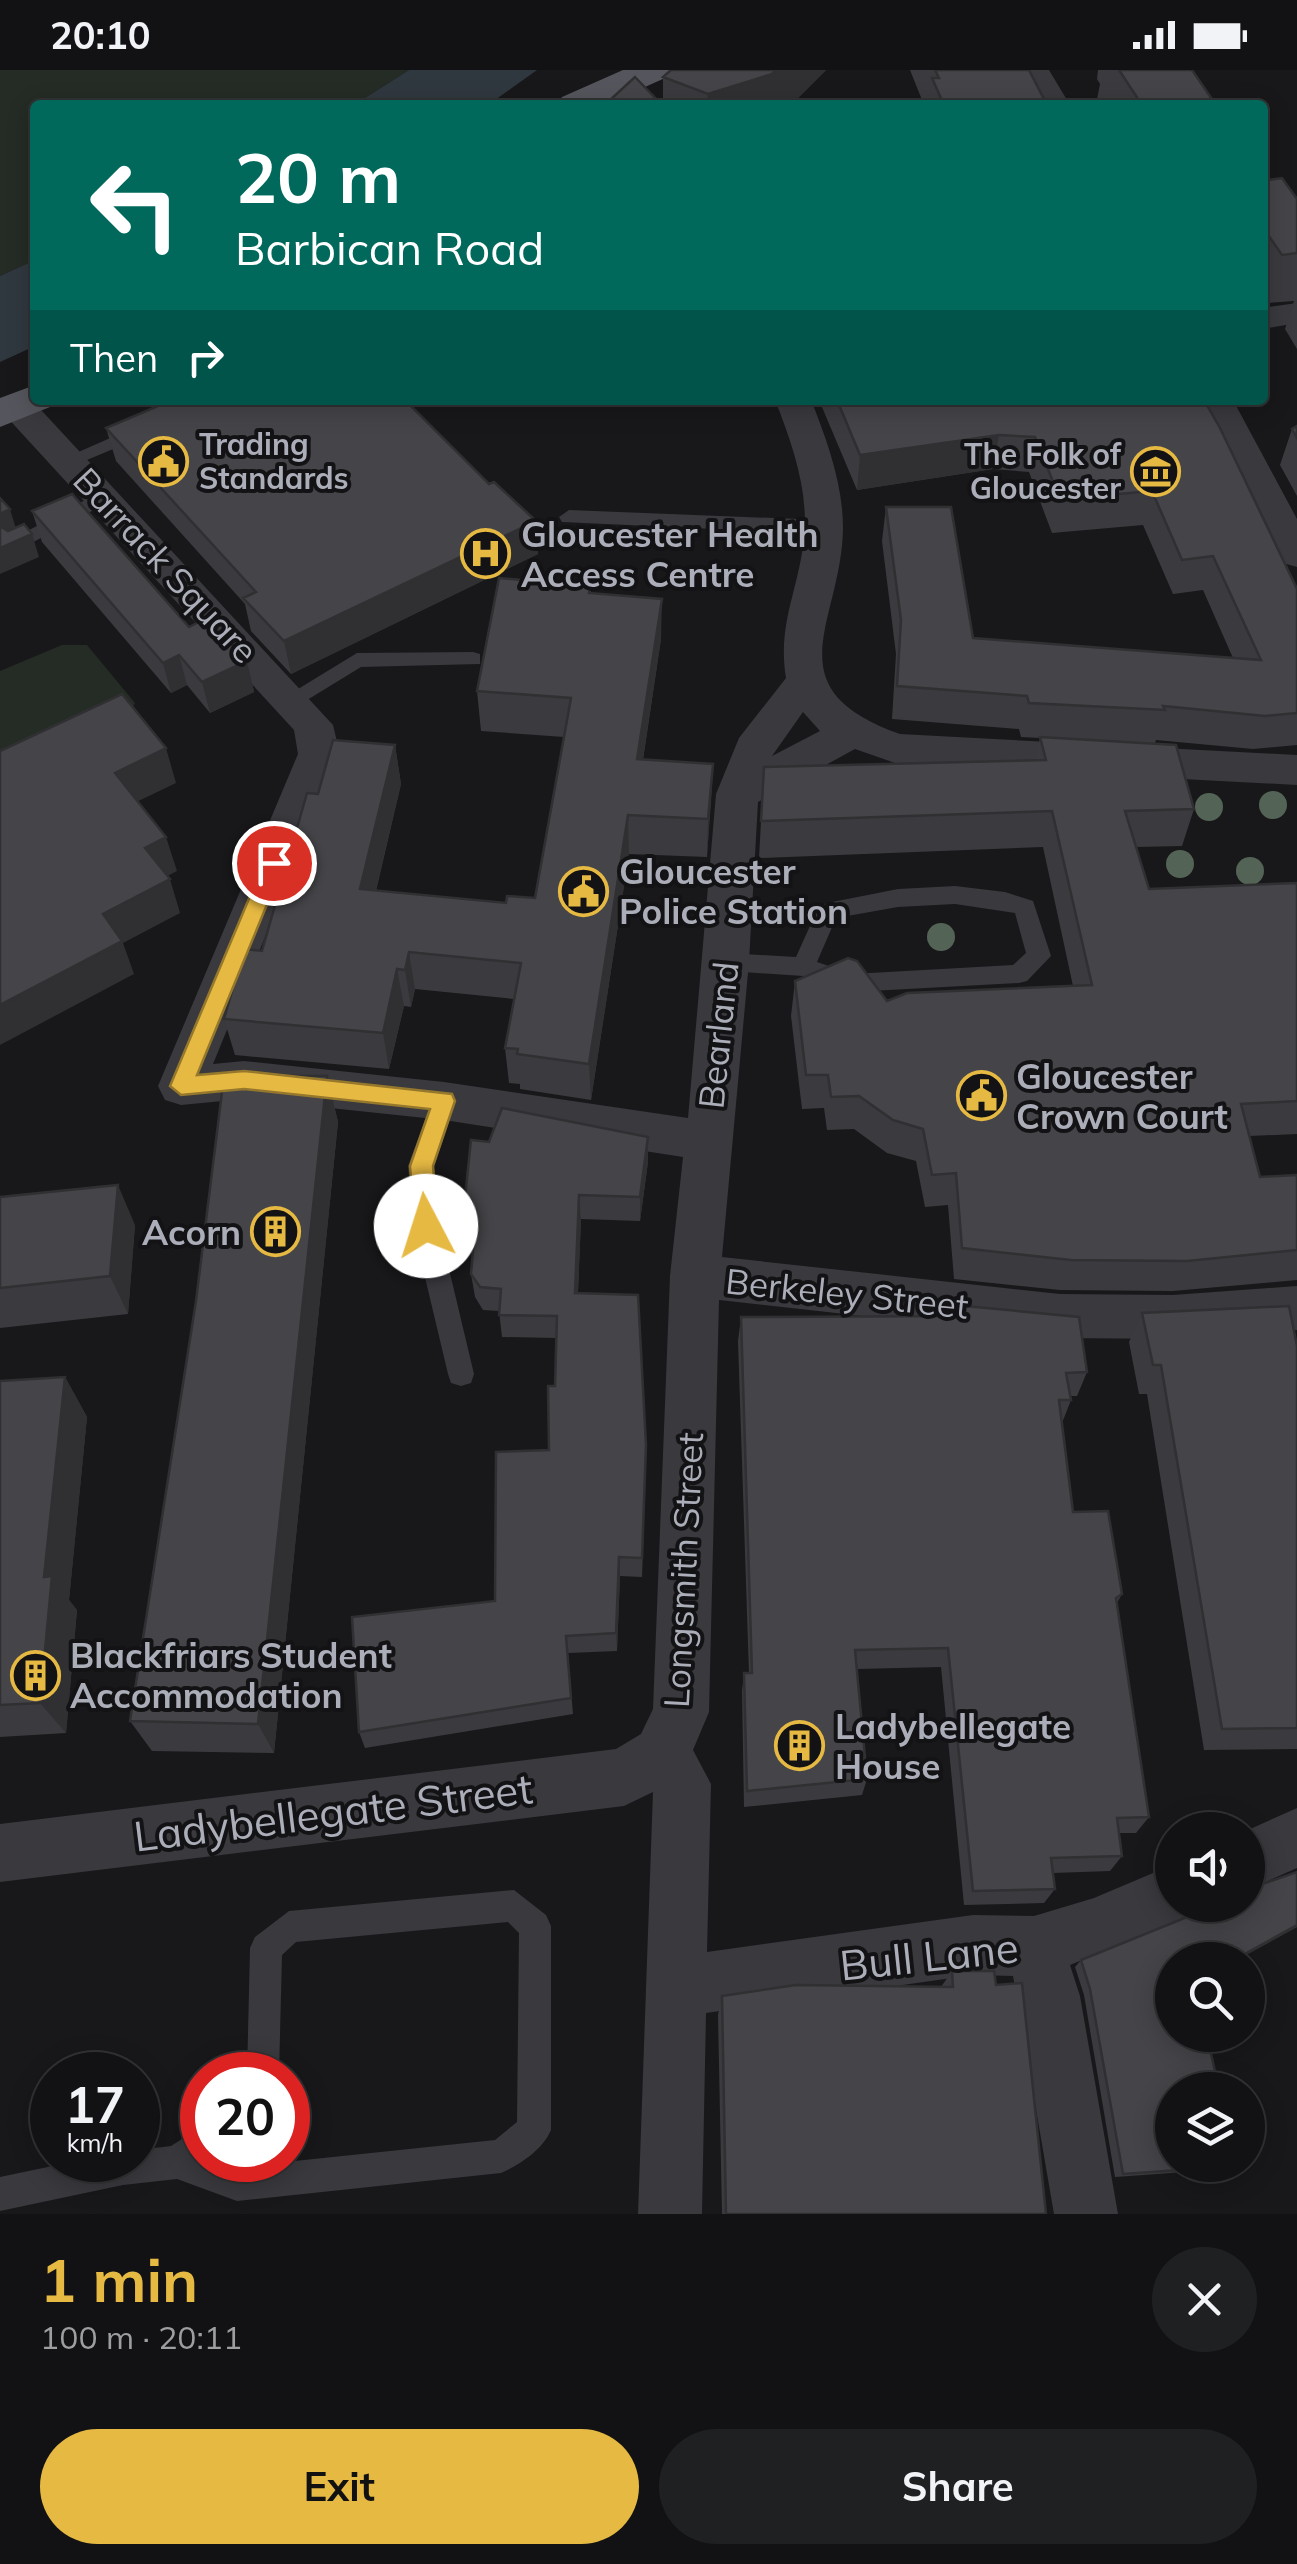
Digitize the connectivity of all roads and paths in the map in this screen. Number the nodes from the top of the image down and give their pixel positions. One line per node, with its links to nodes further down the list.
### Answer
1 (611, 70): 4 (main road)
2 (652, 70): 5 (main road)
3 (1034, 70): 6 (street)
4 (579, 100)
5 (585, 100)
6 (1051, 100)
7 (1297, 313): 8 (street)
8 (1268, 317)
9 (795, 405): 16 (street)
10 (1218, 405): 18 (street)
11 (17, 406): 13 (street, Barrack Square)
12 (160, 423): 13 (lane)
13 (68, 461): 14 (street, Barrack Square)
14 (102, 497): 17 (lane); 21 (street, Barrack Square)
15 (569, 518): 16 (lane)
16 (824, 526): 20 (street)
17 (15, 543)
18 (1297, 554)
19 (473, 658): 21 (lane)
20 (806, 682): 22 (street); 24 (street, Bearland)
21 (302, 712): 27 (street)
22 (852, 734): 23 (street); 24 (street)
23 (1297, 770)
24 (737, 794): 25 (street, Bearland)
25 (726, 962): 26 (lane); 28 (street, Bearland)
26 (803, 967): 26 (lane)
27 (444, 1101): 28 (street); 31 (lane)
28 (708, 1141): 29 (street, Bearland)
29 (695, 1276): 30 (street, Berkeley Street); 32 (street, Longsmith Street)
30 (1297, 1308)
31 (460, 1374)
32 (660, 1754): 35 (street, Ladybellegate Street); 38 (street, Longsmith Street)
33 (1297, 1836): 34 (street)
34 (1265, 1852)
35 (0, 1853)
36 (1155, 1901): 37 (street, Bull Lane)
37 (1034, 1946): 38 (street, Bull Lane); 44 (street)
38 (677, 1987): 43 (street, Longsmith Street)
39 (264, 2052): 41 (lane)
40 (180, 2154): 42 (lane)
41 (310, 2176)
42 (0, 2194)
43 (670, 2214)
44 (1086, 2214)

